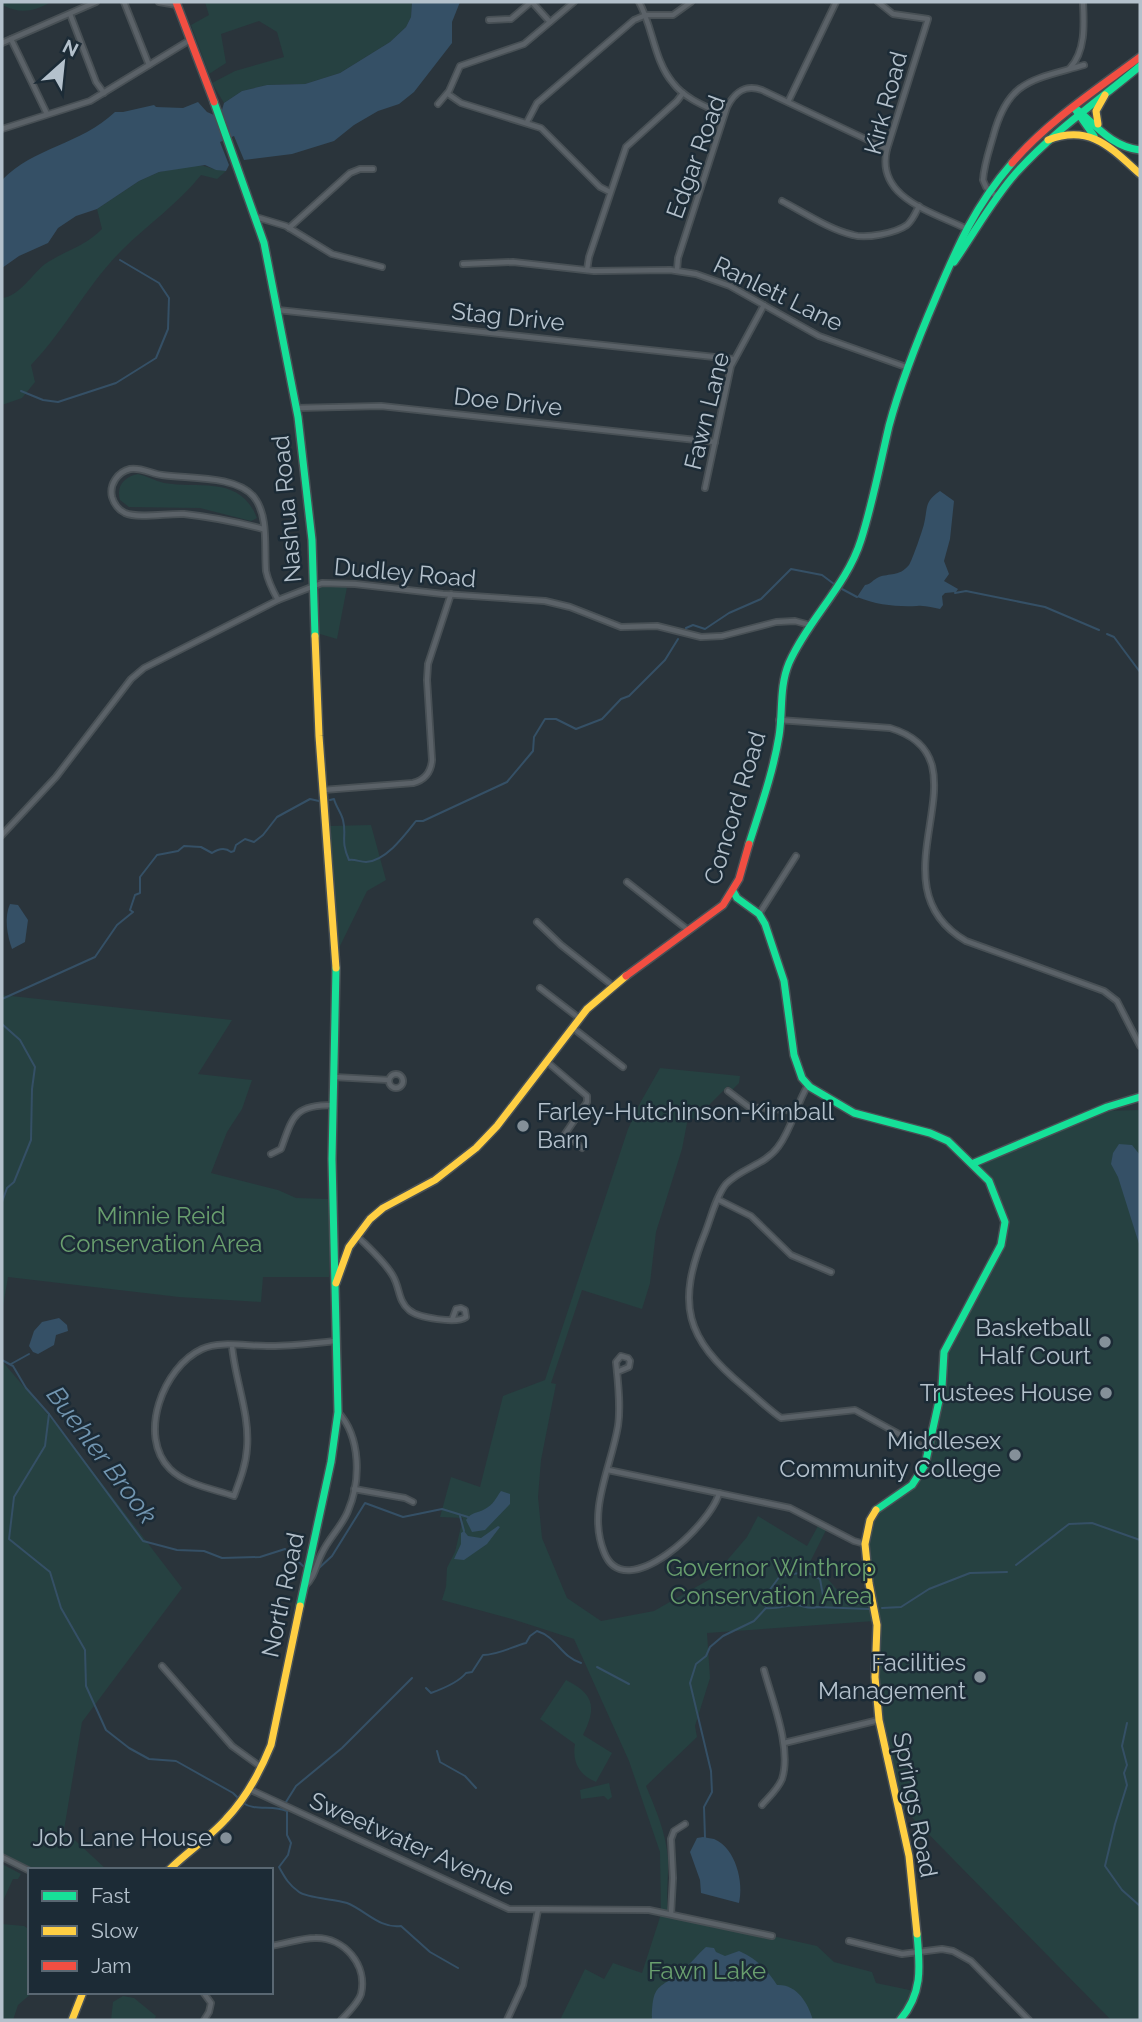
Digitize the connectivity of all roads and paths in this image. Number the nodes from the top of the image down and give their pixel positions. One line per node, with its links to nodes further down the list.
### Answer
1 (96, 2): 12 (street)
2 (124, 2): 20 (street)
3 (159, 2): 11 (street)
4 (531, 2): 14 (street); 15 (street)
5 (574, 2): 15 (street)
6 (639, 2): 13 (street)
7 (691, 2): 13 (street)
8 (836, 2): 28 (street)
9 (878, 2): 39 (street, Kirk Road)
10 (1083, 2): 23 (street)
11 (176, 3): 17 (main road, Nashua Road)
12 (70, 14): 16 (street); 25 (street)
13 (646, 15): 24 (street); 34 (street)
14 (489, 20)
15 (550, 22): 26 (street)
16 (10, 39): 18 (street); 31 (street)
17 (190, 40): 20 (street); 48 (main road, Nashua Road)
18 (2, 43)
19 (1140, 57): 30 (main road, Concord Road)
20 (149, 65): 25 (street)
21 (1084, 65): 23 (street)
22 (1140, 66): 27 (main road, Concord Road)
23 (1065, 71): 43 (street)
24 (683, 93): 33 (street); 44 (street)
25 (104, 94): 31 (street)
26 (448, 94): 29 (street); 34 (street)
27 (1105, 95): 32 (main road, Concord Road); 36 (main road)
28 (788, 102): 33 (street, Edgar Road); 39 (street, Edgar Road)
29 (438, 104)
30 (1073, 107): 32 (main road); 43 (main road, Concord Road)
31 (47, 114): 35 (street)
32 (1080, 114): 36 (main road); 37 (main road); 38 (main road, Concord Road)
33 (724, 115): 54 (street, Edgar Road)
34 (527, 122): 44 (street)
35 (2, 129)
36 (1100, 130): 40 (main road)
37 (1097, 139): 38 (main road); 42 (main road)
38 (1048, 141): 45 (main road, Concord Road)
39 (887, 149): 47 (street, Kirk Road)
40 (1140, 150)
41 (373, 169): 49 (street)
42 (1140, 174)
43 (989, 190): 45 (street); 50 (main road, Concord Road)
44 (610, 192): 53 (street)
45 (997, 197): 50 (main road, Concord Road)
46 (782, 201): 47 (street)
47 (919, 206): 50 (street, Kirk Road)
48 (256, 217): 49 (street); 56 (main road, Nashua Road)
49 (289, 228): 52 (street)
50 (969, 230): 58 (main road, Concord Road)
51 (463, 264): 53 (street, Ranlett Lane)
52 (382, 267)
53 (587, 270): 54 (street, Ranlett Lane)
54 (677, 270): 55 (street, Ranlett Lane)
55 (764, 305): 57 (street, Fawn Lane); 58 (street, Ranlett Lane)
56 (278, 310): 57 (street, Stag Drive); 59 (main road, Nashua Road)
57 (733, 359): 60 (street, Fawn Lane)
58 (906, 367): 66 (main road, Concord Road)
59 (296, 408): 60 (street, Doe Drive); 63 (main road, Nashua Road)
60 (715, 442): 61 (street, Fawn Lane)
61 (705, 488)
62 (263, 528): 62 (street); 65 (street)
63 (313, 585): 64 (street, Dudley Road); 65 (street, Dudley Road); 68 (main road, Nashua Road)
64 (451, 594): 66 (street, Dudley Road); 68 (street)
65 (278, 600): 69 (street, Dudley Road)
66 (810, 625): 67 (main road, Concord Road)
67 (779, 720): 72 (main road, Concord Road); 80 (street)
68 (323, 790): 83 (main road, Nashua Road)
69 (2, 835)
70 (796, 856): 73 (street)
71 (627, 882): 75 (street)
72 (733, 891): 73 (main road); 75 (main road, Concord Road)
73 (759, 914): 85 (main road)
74 (537, 922): 76 (street)
75 (688, 930): 76 (main road, Concord Road)
76 (613, 986): 78 (main road, Concord Road)
77 (540, 988): 78 (street)
78 (579, 1018): 79 (main road, Concord Road)
79 (573, 1027): 81 (main road, Concord Road); 82 (street)
80 (1140, 1046)
81 (546, 1061): 90 (street); 96 (main road)
82 (624, 1067)
83 (333, 1077): 84 (street); 88 (main road, Nashua Road)
84 (388, 1080)
85 (808, 1085): 89 (street); 94 (main road, Springs Road)
86 (727, 1091): 89 (street)
87 (1140, 1097): 94 (main road)
88 (333, 1105): 91 (street); 97 (main road, North Road)
89 (796, 1111): 95 (street)
90 (582, 1148)
91 (281, 1149): 92 (street); 93 (street)
92 (271, 1154)
93 (284, 1157)
94 (974, 1163): 106 (main road, Springs Road)
95 (719, 1200): 99 (street); 106 (street)
96 (356, 1236): 98 (main road); 101 (street)
97 (334, 1244): 98 (main road); 100 (main road, North Road)
98 (349, 1247): 100 (main road)
99 (831, 1272)
100 (334, 1286): 102 (main road, North Road)
101 (452, 1320)
102 (336, 1341): 103 (street); 105 (main road, North Road)
103 (232, 1346): 103 (street)
104 (617, 1372): 107 (street)
105 (338, 1412): 108 (street); 112 (main road, North Road)
106 (928, 1450): 111 (main road, Springs Road)
107 (608, 1470): 109 (street); 109 (street)
108 (354, 1489): 110 (street); 112 (street)
109 (719, 1493): 111 (street)
110 (413, 1502)
111 (865, 1544): 115 (main road, Springs Road)
112 (304, 1587): 117 (main road, North Road)
113 (162, 1666): 117 (street)
114 (764, 1670): 116 (street)
115 (878, 1720): 116 (street); 129 (main road, Springs Road)
116 (784, 1743): 119 (street)
117 (261, 1767): 118 (main road, North Road)
118 (249, 1789): 122 (main road, North Road); 124 (street, Sweetwater Avenue)
119 (762, 1805)
120 (685, 1824): 125 (street)
121 (2, 1857): 123 (street)
122 (171, 1868)
123 (28, 1870)
124 (538, 1910): 125 (street, Sweetwater Avenue); 135 (street)
125 (671, 1914): 126 (street, Sweetwater Avenue)
126 (772, 1936)
127 (849, 1941): 129 (street)
128 (273, 1946): 134 (street)
129 (919, 1951): 136 (main road, Springs Road); 137 (street)
130 (82, 1994): 132 (main road)
131 (204, 1994): 133 (street)
132 (72, 2020)
133 (204, 2020)
134 (341, 2020)
135 (507, 2020)
136 (900, 2020)
137 (1029, 2020)

